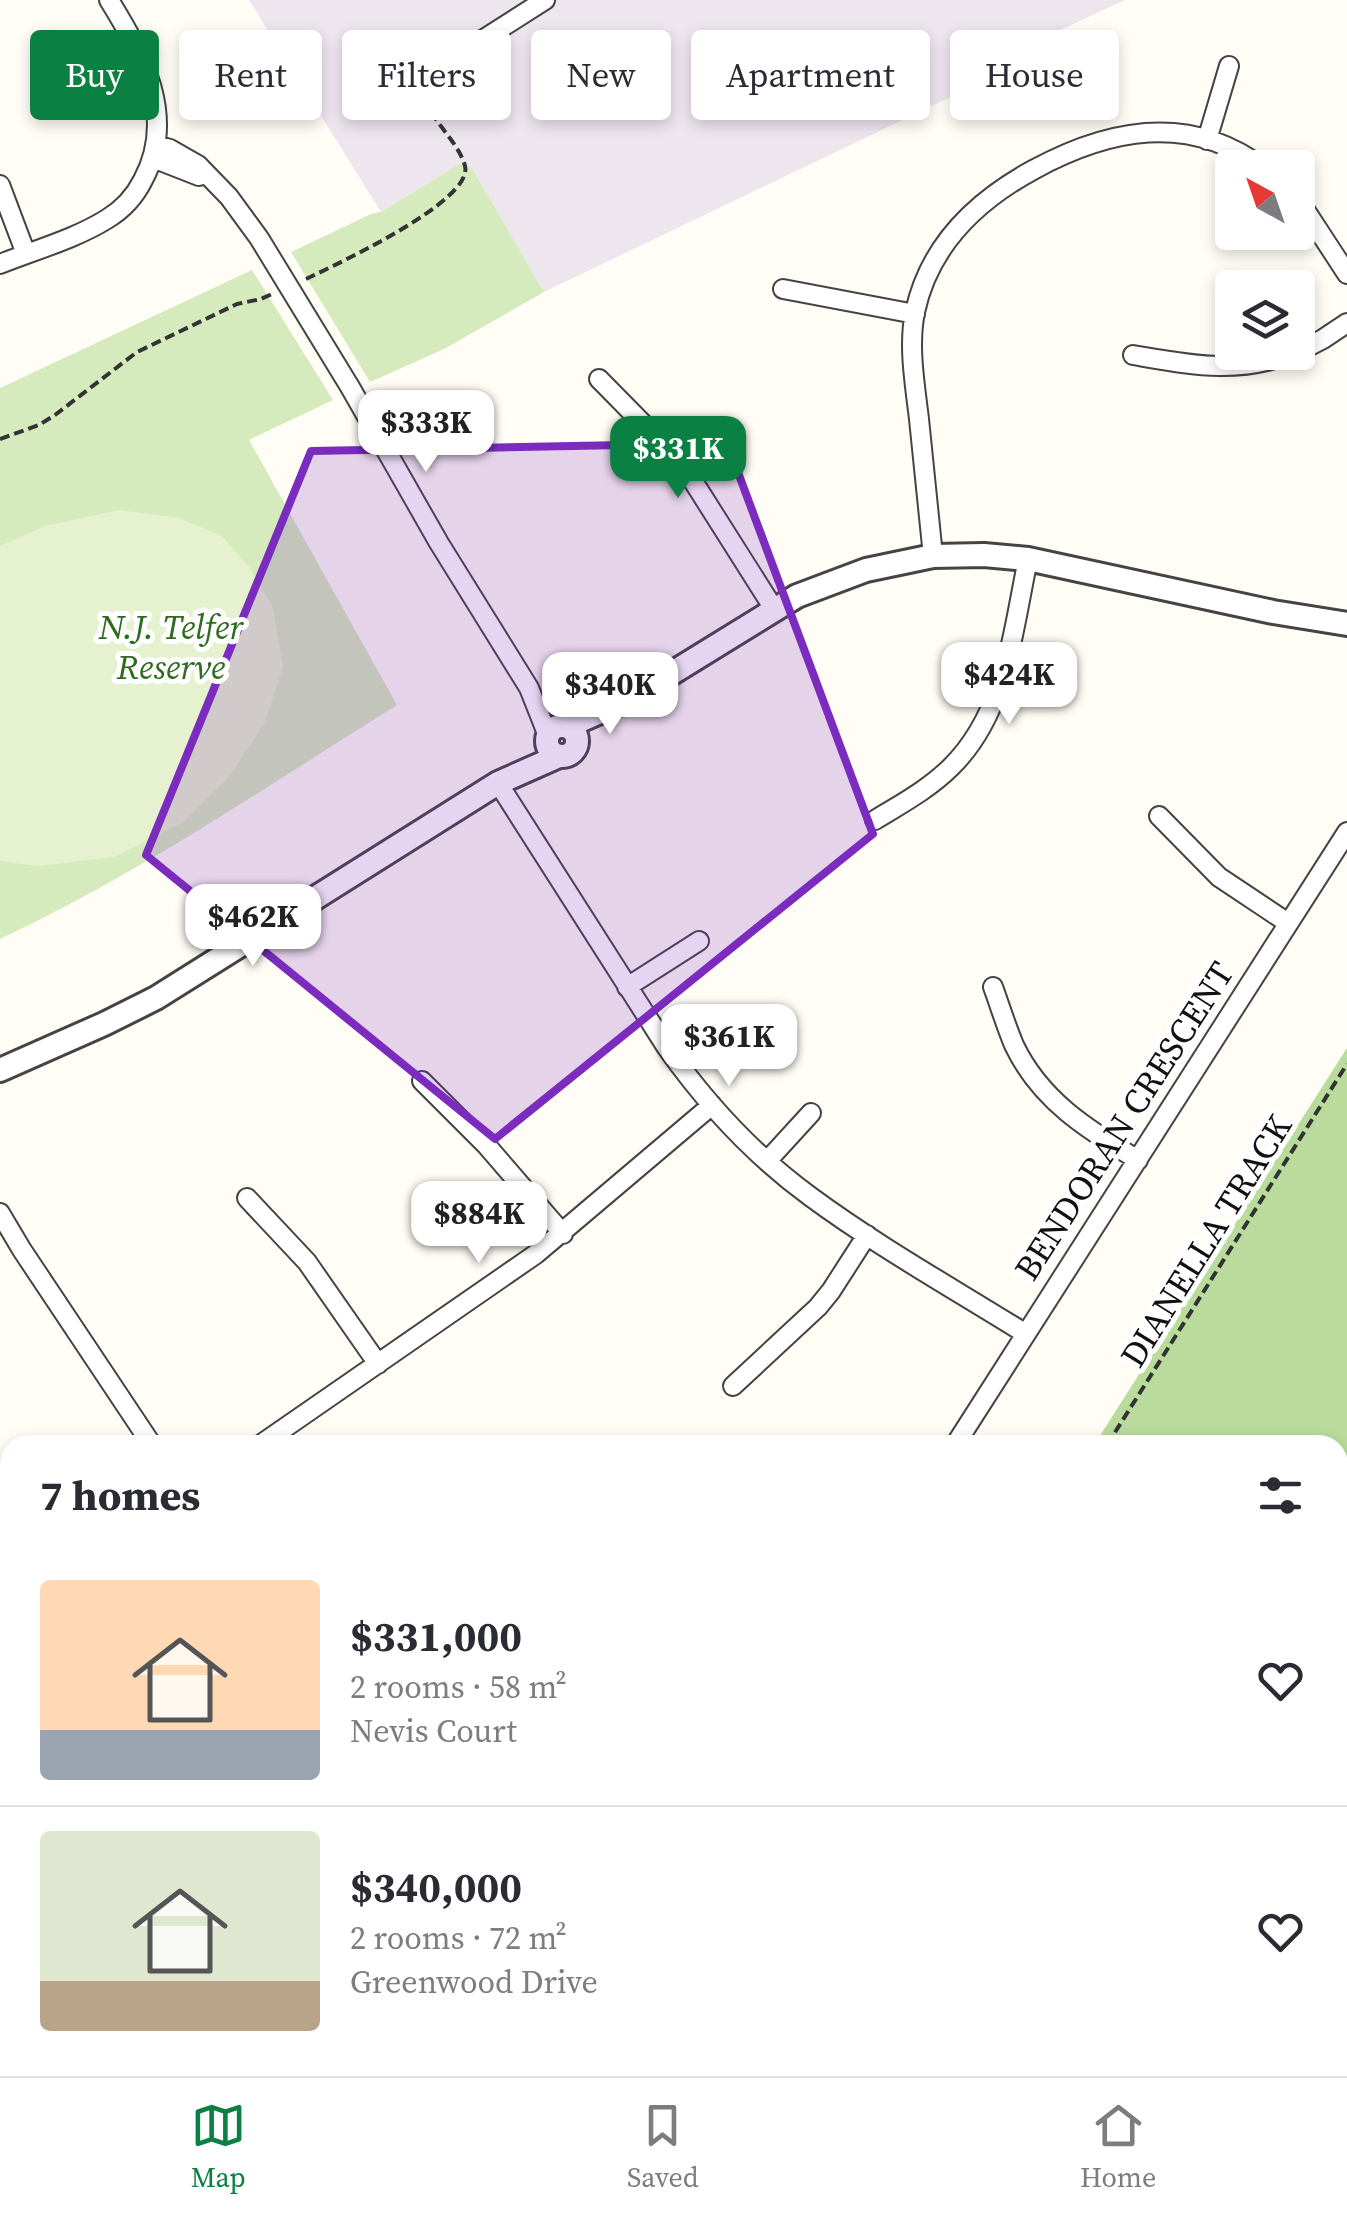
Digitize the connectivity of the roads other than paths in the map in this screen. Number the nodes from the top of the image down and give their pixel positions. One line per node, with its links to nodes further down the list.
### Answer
1 (110, 0): 8 (street)
2 (544, 0): 3 (street)
3 (523, 6): 4 (street)
4 (490, 30)
5 (1229, 66): 6 (street)
6 (1207, 140): 7 (street); 15 (street)
7 (1232, 150)
8 (154, 151): 11 (street); 25 (street)
9 (0, 184): 11 (street)
10 (1315, 225): 13 (street)
11 (26, 254): 12 (street)
12 (0, 264)
13 (1347, 274)
14 (783, 289): 15 (street)
15 (915, 314): 21 (street)
16 (1347, 323): 17 (street)
17 (1315, 343)
18 (1133, 355): 19 (street)
19 (1215, 368)
20 (599, 379): 23 (street)
21 (933, 556): 22 (street); 23 (street)
22 (1028, 559): 24 (street); 28 (street)
23 (774, 609): 25 (street)
24 (1347, 624)
25 (561, 738): 26 (street)
26 (498, 783): 32 (street); 34 (street)
27 (1159, 816): 30 (street)
28 (874, 820)
29 (1347, 832): 30 (street, BENDORAN CRESCENT)
30 (1288, 923): 39 (street, BENDORAN CRESCENT)
31 (700, 941): 32 (street)
32 (627, 987): 36 (street)
33 (993, 987): 39 (street)
34 (0, 1070)
35 (422, 1082): 42 (street)
36 (712, 1105): 38 (street); 42 (street)
37 (811, 1113): 38 (street)
38 (768, 1160): 43 (street)
39 (1138, 1160): 44 (street, BENDORAN CRESCENT)
40 (247, 1198): 45 (street)
41 (0, 1213): 47 (street)
42 (563, 1234): 45 (street)
43 (868, 1235): 44 (street); 46 (street)
44 (1026, 1334): 49 (street, BENDORAN CRESCENT)
45 (378, 1364): 48 (street)
46 (733, 1386)
47 (145, 1435)
48 (275, 1435)
49 (961, 1435)

